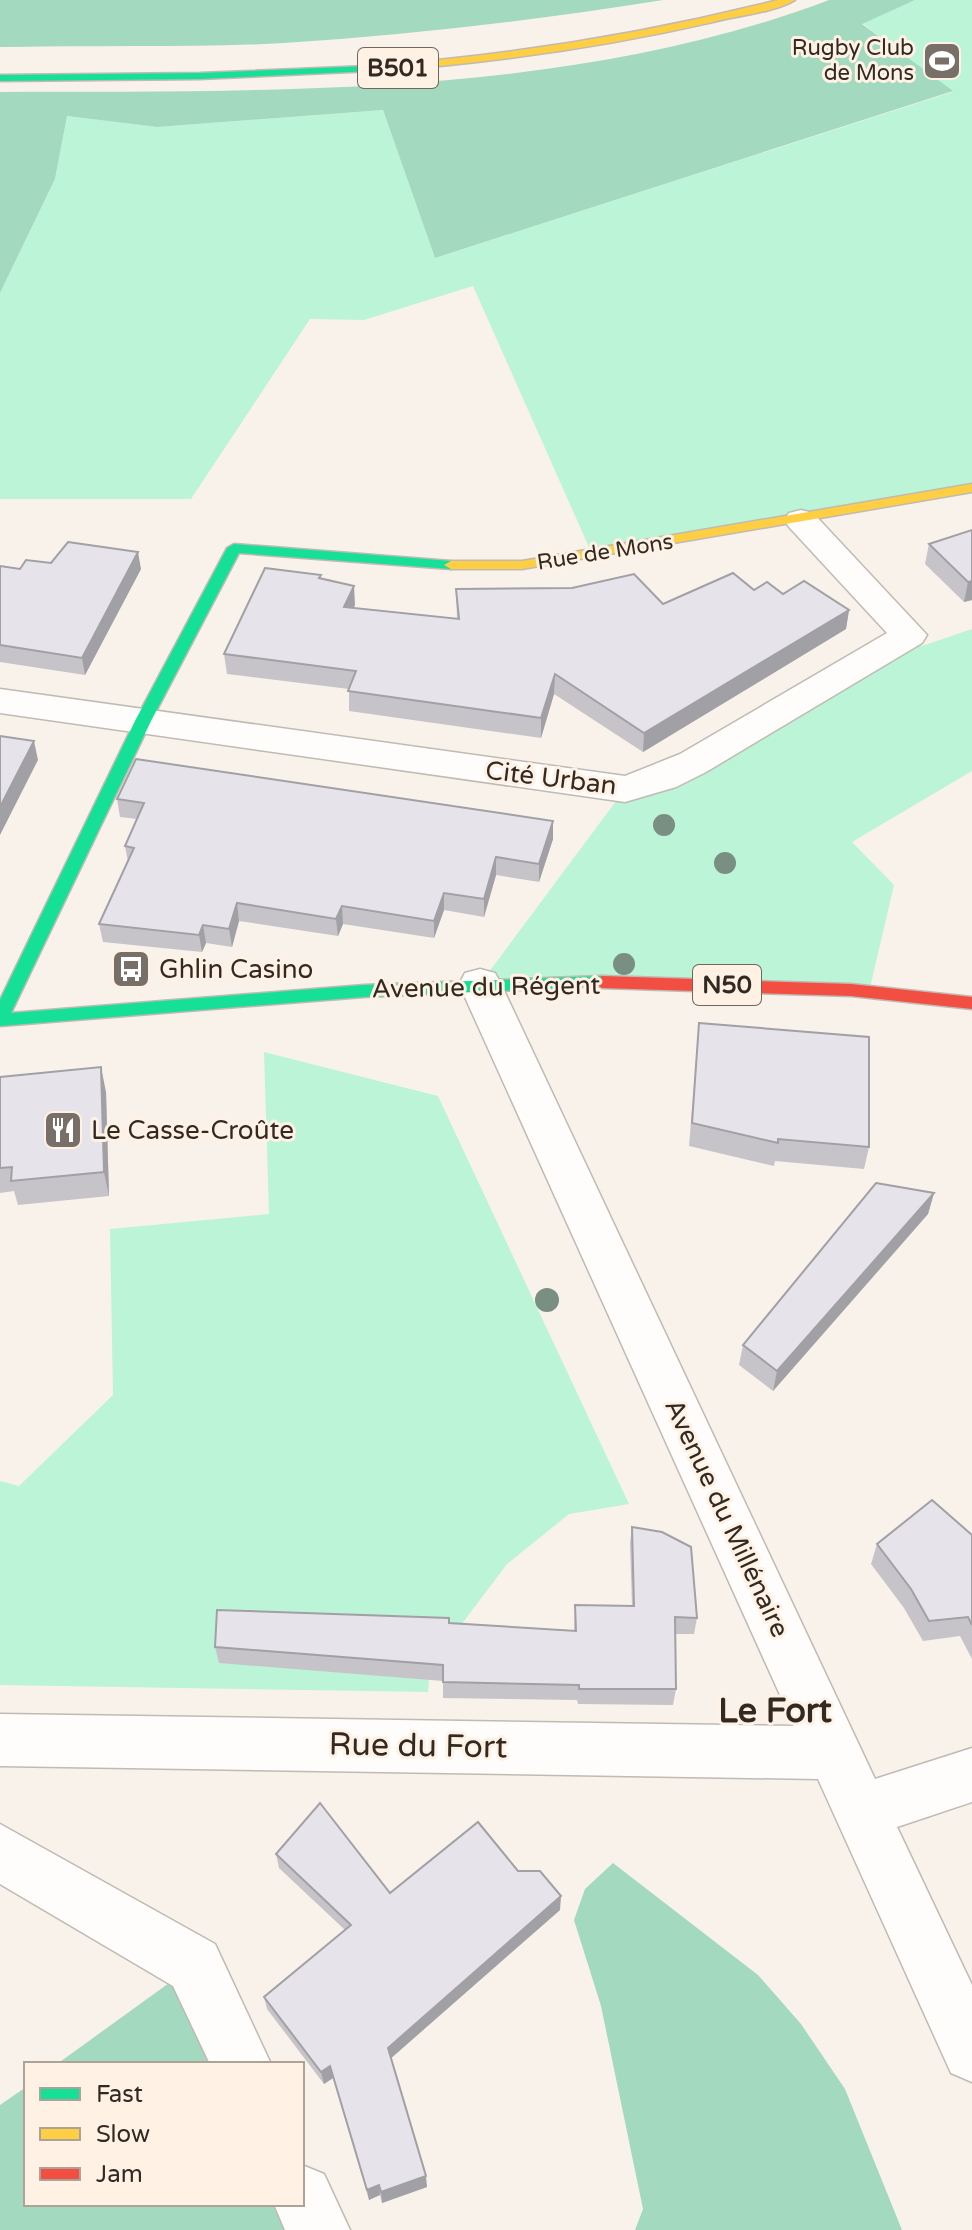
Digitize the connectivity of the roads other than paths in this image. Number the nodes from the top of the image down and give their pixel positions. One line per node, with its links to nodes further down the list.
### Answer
1 (712, 0): 3 (main road, B501)
2 (790, 0): 4 (main road, B501)
3 (0, 59)
4 (0, 78)
5 (972, 488): 6 (main road, Rue de Mons)
6 (801, 520): 8 (main road, Rue de Mons); 8 (street, Cité Urban)
7 (0, 701): 8 (street, Cité Urban)
8 (143, 721): 11 (main road)
9 (480, 984): 10 (main road, Avenue du Régent / N50); 11 (main road, Avenue du Régent / N50); 13 (street, Avenue du Millénaire)
10 (972, 1003)
11 (0, 1019)
12 (0, 1740): 13 (street, Rue du Fort)
13 (835, 1753): 15 (street, Avenue du Millénaire)
14 (972, 1775): 15 (street)
15 (862, 1811): 17 (street, Avenue du Millénaire)
16 (0, 1852): 18 (street)
17 (972, 2052)
18 (240, 2062)
19 (304, 2200): 20 (street)
20 (318, 2230)

